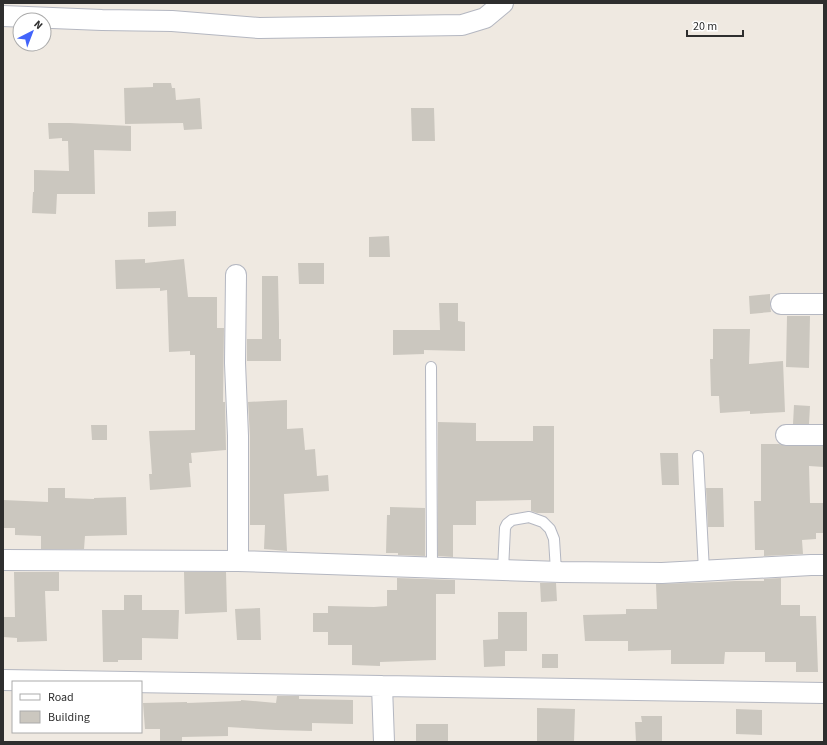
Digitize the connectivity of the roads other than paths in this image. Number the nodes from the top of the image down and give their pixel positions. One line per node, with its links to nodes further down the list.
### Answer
1 (503, 3): 2 (street)
2 (3, 16)
3 (236, 275): 11 (street)
4 (781, 304): 5 (street)
5 (824, 304)
6 (431, 367): 13 (lane)
7 (786, 435): 8 (street)
8 (824, 435)
9 (698, 456): 16 (lane)
10 (3, 560): 11 (street)
11 (238, 561): 13 (street)
12 (824, 565): 16 (street)
13 (432, 567): 14 (street)
14 (503, 570): 15 (street); 15 (lane)
15 (556, 571): 16 (street)
16 (704, 571)
17 (3, 680): 18 (street)
18 (66, 681)
19 (142, 682): 20 (street)
20 (382, 686): 21 (street); 22 (street)
21 (824, 693)
22 (384, 742)

